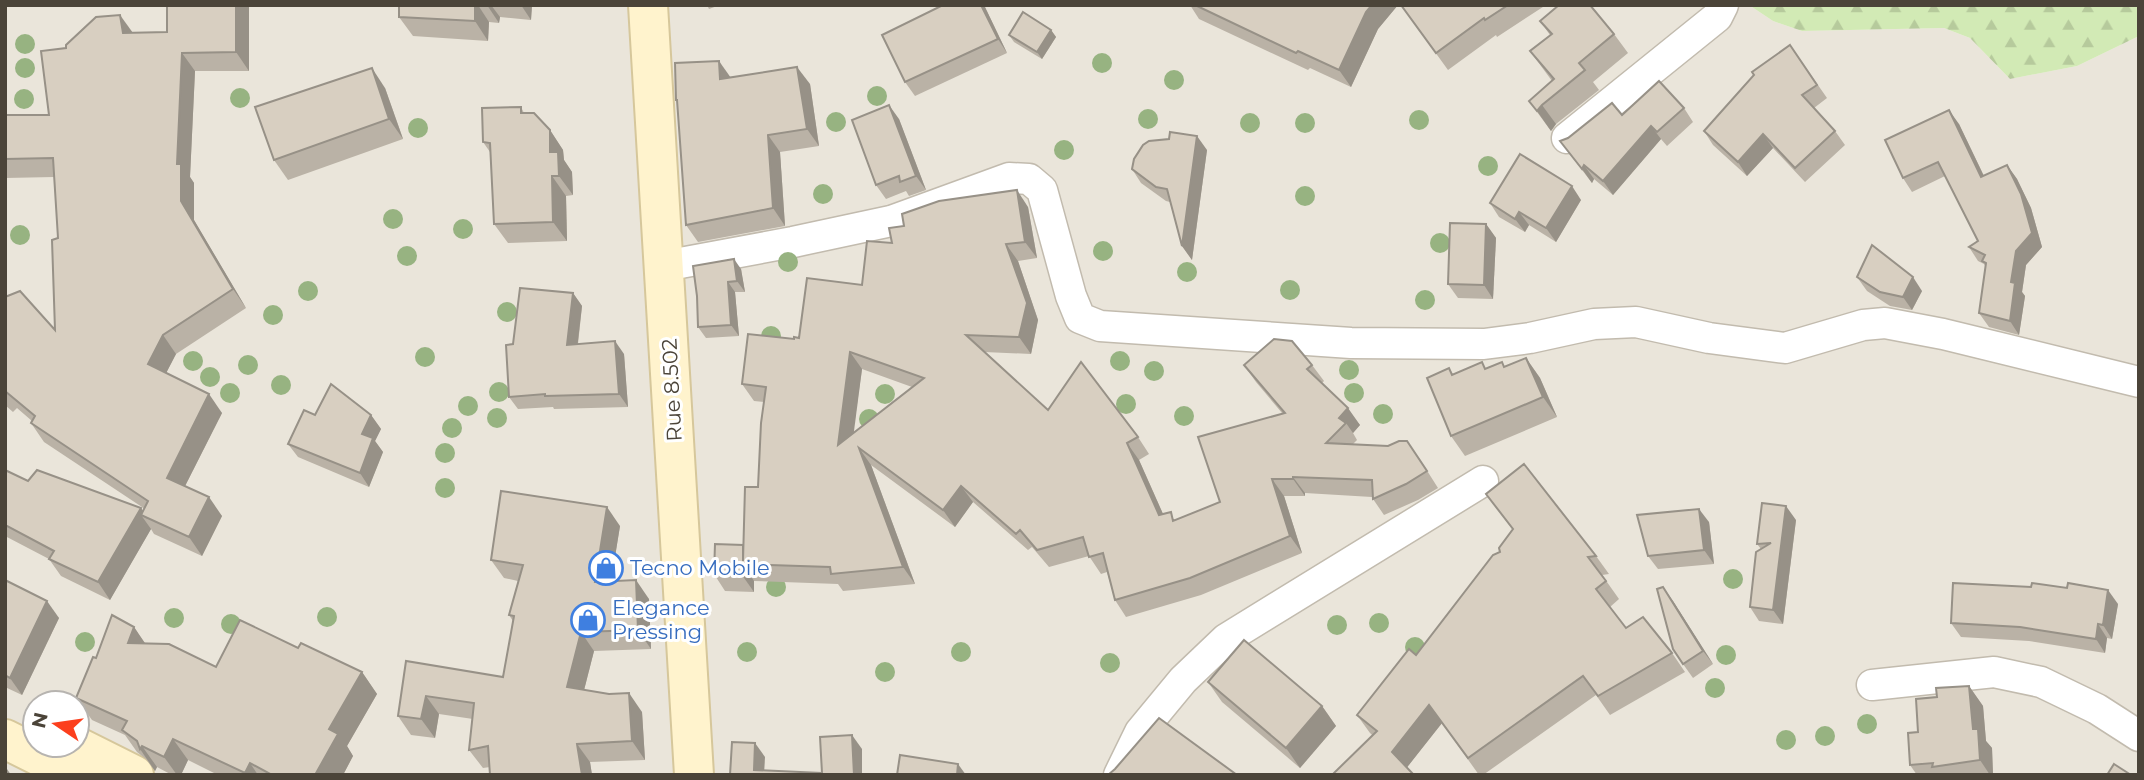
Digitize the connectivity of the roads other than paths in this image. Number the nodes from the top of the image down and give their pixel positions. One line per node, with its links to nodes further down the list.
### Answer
1 (648, 5): 4 (main road, Rue 8.502)
2 (1723, 5): 3 (street)
3 (1567, 138)
4 (664, 266): 5 (street); 15 (main road, Rue 8.502)
5 (2139, 382)
6 (1483, 481): 16 (street)
7 (1872, 685): 10 (street)
8 (5, 711): 9 (main road)
9 (21, 719)
10 (2139, 736)
11 (5, 739): 13 (main road)
12 (91, 754): 14 (main road)
13 (78, 775)
14 (134, 775)
15 (694, 775)
16 (1119, 775)

